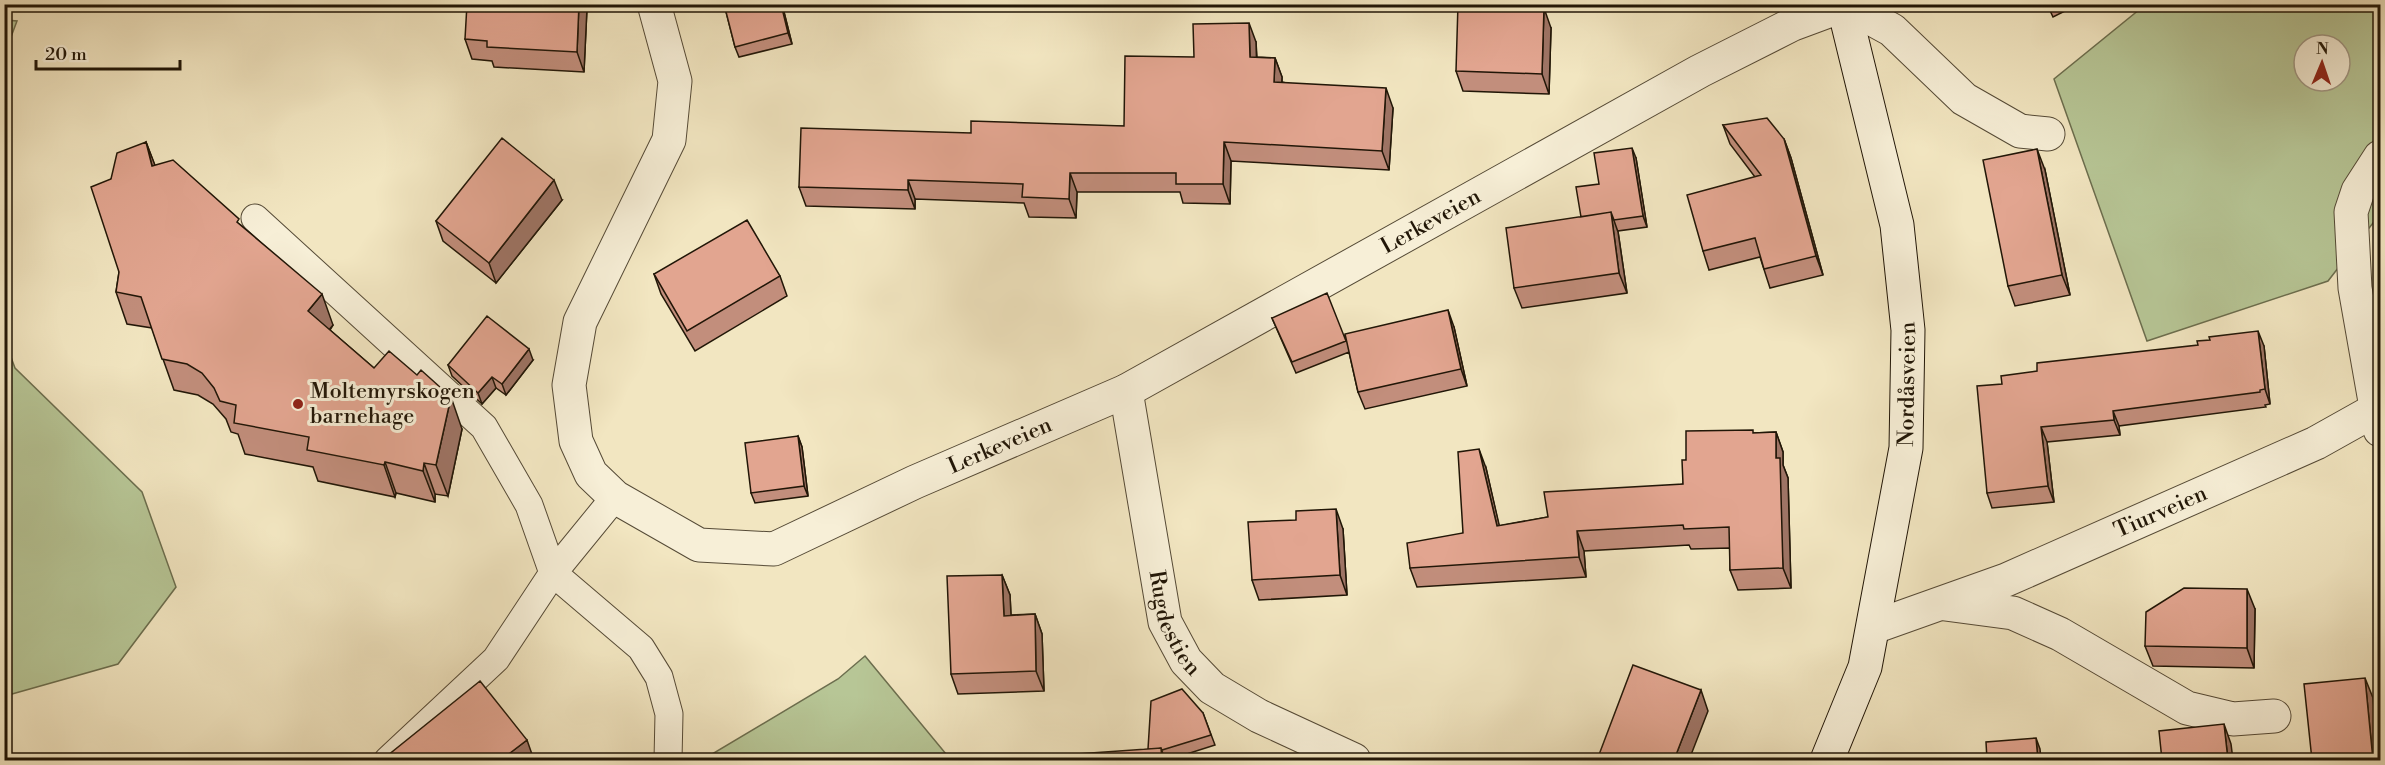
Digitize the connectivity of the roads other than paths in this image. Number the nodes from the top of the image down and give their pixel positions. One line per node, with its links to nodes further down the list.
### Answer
1 (654, 4): 8 (street, Lerkeveien)
2 (1845, 5): 3 (street); 6 (street, Lerkeveien); 11 (street, Nordåsveien)
3 (2048, 134)
4 (2380, 157): 7 (street, Tiurveien)
5 (255, 218): 9 (lane)
6 (1126, 392): 8 (street, Lerkeveien); 15 (street, Rugdestien)
7 (2378, 421): 10 (street, Tiurveien)
8 (615, 497): 9 (lane)
9 (553, 573): 13 (lane); 14 (lane)
10 (1940, 603): 11 (street, Tiurveien); 12 (street, Tiurveien)
11 (1874, 627): 16 (street, Nordåsveien)
12 (2274, 716)
13 (388, 760)
14 (668, 760)
15 (1354, 760)
16 (1827, 760)

